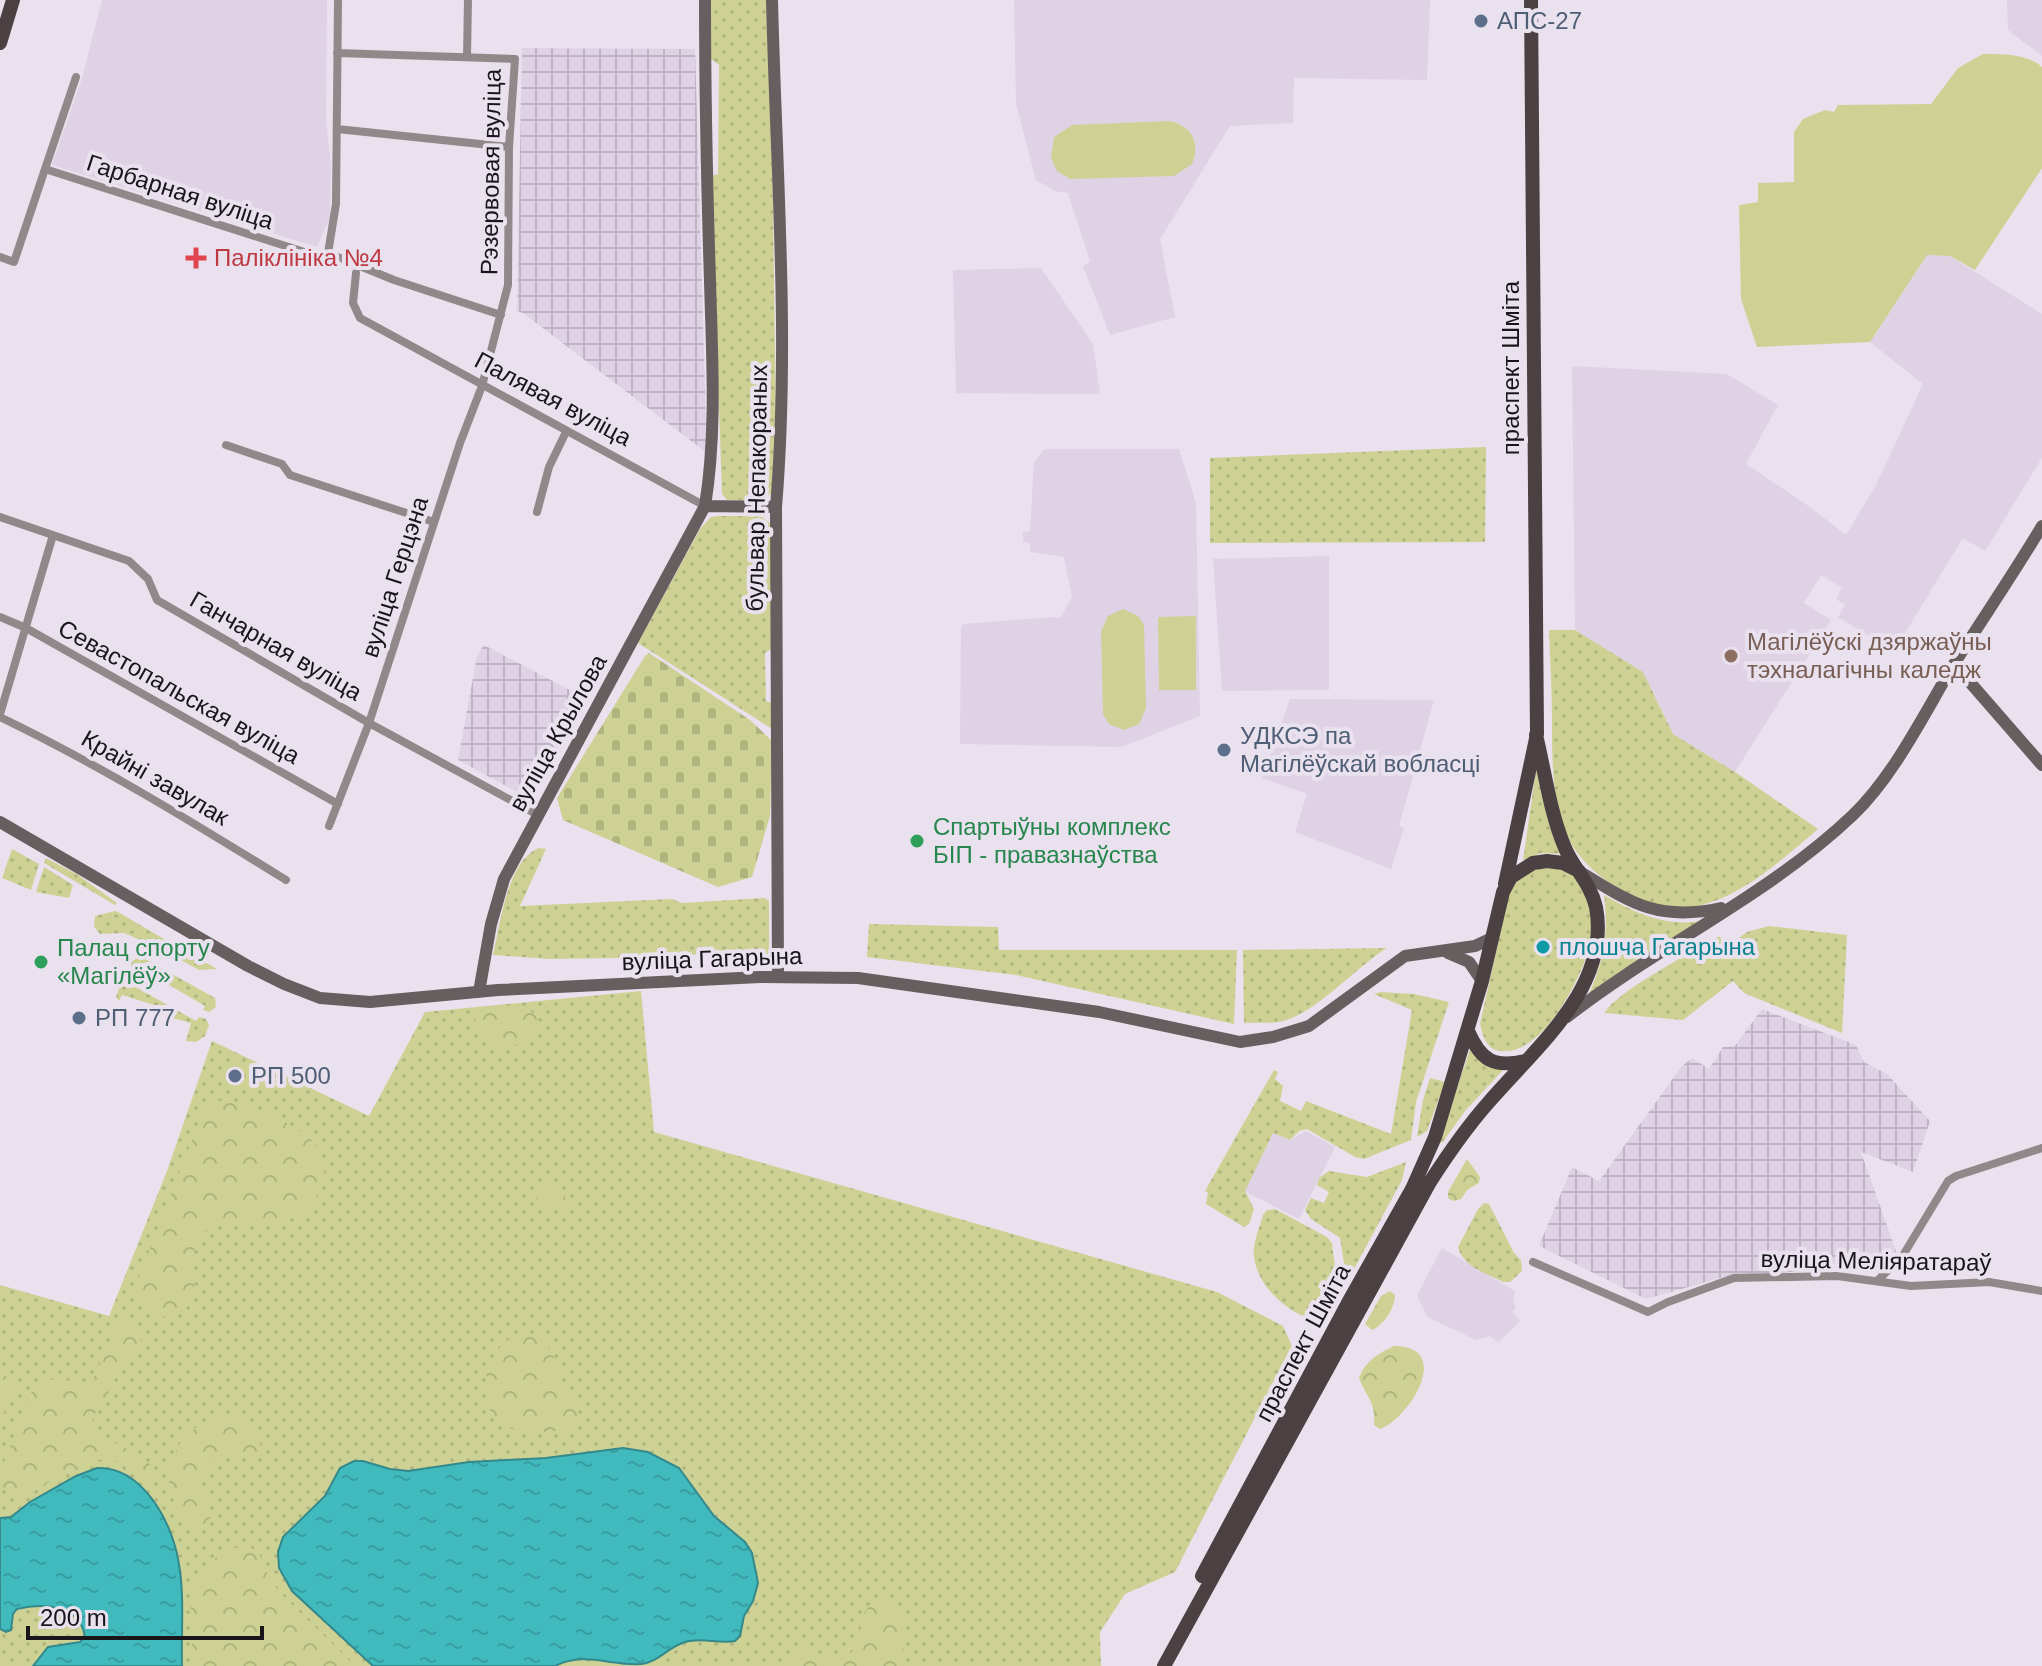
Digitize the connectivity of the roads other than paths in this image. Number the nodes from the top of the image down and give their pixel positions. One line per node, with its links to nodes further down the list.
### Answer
1 (13, 0): 7 (main road)
2 (338, 0): 8 (street)
3 (468, 0): 9 (street, Рэзервовая вуліца)
4 (705, 0): 21 (main road, вуліца Крылова)
5 (772, 0): 22 (main road, бульвар Непакораных)
6 (1531, 0): 33 (main road, праспект Шміта)
7 (0, 43)
8 (337, 53): 9 (street); 11 (street)
9 (467, 56): 12 (street, Рэзервовая вуліца)
10 (76, 77): 13 (street)
11 (337, 129): 12 (street); 14 (street)
12 (509, 147): 17 (street, Рэзервовая вуліца)
13 (45, 169): 14 (street, Гарбарная вуліца); 15 (street)
14 (328, 253): 17 (street, Гарбарная вуліца)
15 (0, 257)
16 (356, 273): 18 (street, Палявая вуліца)
17 (501, 315): 18 (street, Рэзервовая вуліца)
18 (482, 386): 19 (street, Палявая вуліца); 25 (street, вуліца Герцэна)
19 (566, 432): 21 (street, Палявая вуліца); 23 (street)
20 (226, 445): 25 (street)
21 (705, 506): 22 (main road, Палявая вуліца); 36 (main road, вуліца Крылова)
22 (776, 507): 45 (main road, бульвар Непакораных)
23 (537, 512)
24 (0, 517): 27 (street, Ганчарная вуліца)
25 (434, 522): 32 (street, вуліца Герцэна)
26 (2042, 526): 30 (main road)
27 (53, 535): 29 (street); 32 (street, Ганчарная вуліца)
28 (0, 617): 29 (street, Севастопальская вуліца)
29 (26, 628): 31 (street); 35 (street, Севастопальская вуліца)
30 (1954, 664): 34 (main road); 42 (main road)
31 (0, 715): 40 (street, Крайні завулак)
32 (369, 723): 35 (street, вуліца Герцэна); 36 (street, Ганчарная вуліца)
33 (1536, 735): 39 (main road, праспект Шміта); 41 (main road, праспект Шміта)
34 (2042, 765)
35 (338, 804): 38 (street, вуліца Герцэна)
36 (538, 815): 47 (main road, вуліца Крылова)
37 (0, 822): 47 (main road, вуліца Гагарына)
38 (329, 826)
39 (1579, 871): 41 (main road); 42 (main road); 48 (main road, праспект Шміта)
40 (286, 880)
41 (1503, 892): 43 (main road, праспект Шміта)
42 (1732, 906): 48 (main road)
43 (1492, 938): 44 (main road, вуліца Гагарына); 46 (main road, праспект Шміта)
44 (1441, 951): 45 (main road, вуліца Гагарына); 46 (main road)
45 (778, 977): 47 (main road, вуліца Гагарына)
46 (1482, 981): 49 (main road, праспект Шміта)
47 (479, 992)
48 (1565, 1019): 50 (main road, праспект Шміта)
49 (1468, 1031): 50 (main road); 55 (main road, праспект Шміта)
50 (1525, 1061): 56 (main road, праспект Шміта)
51 (2042, 1148): 53 (street)
52 (1533, 1262): 53 (street, вуліца Меліяратараў)
53 (1877, 1281): 54 (street, вуліца Меліяратараў)
54 (2042, 1291)
55 (1154, 1666)
56 (1164, 1666)

